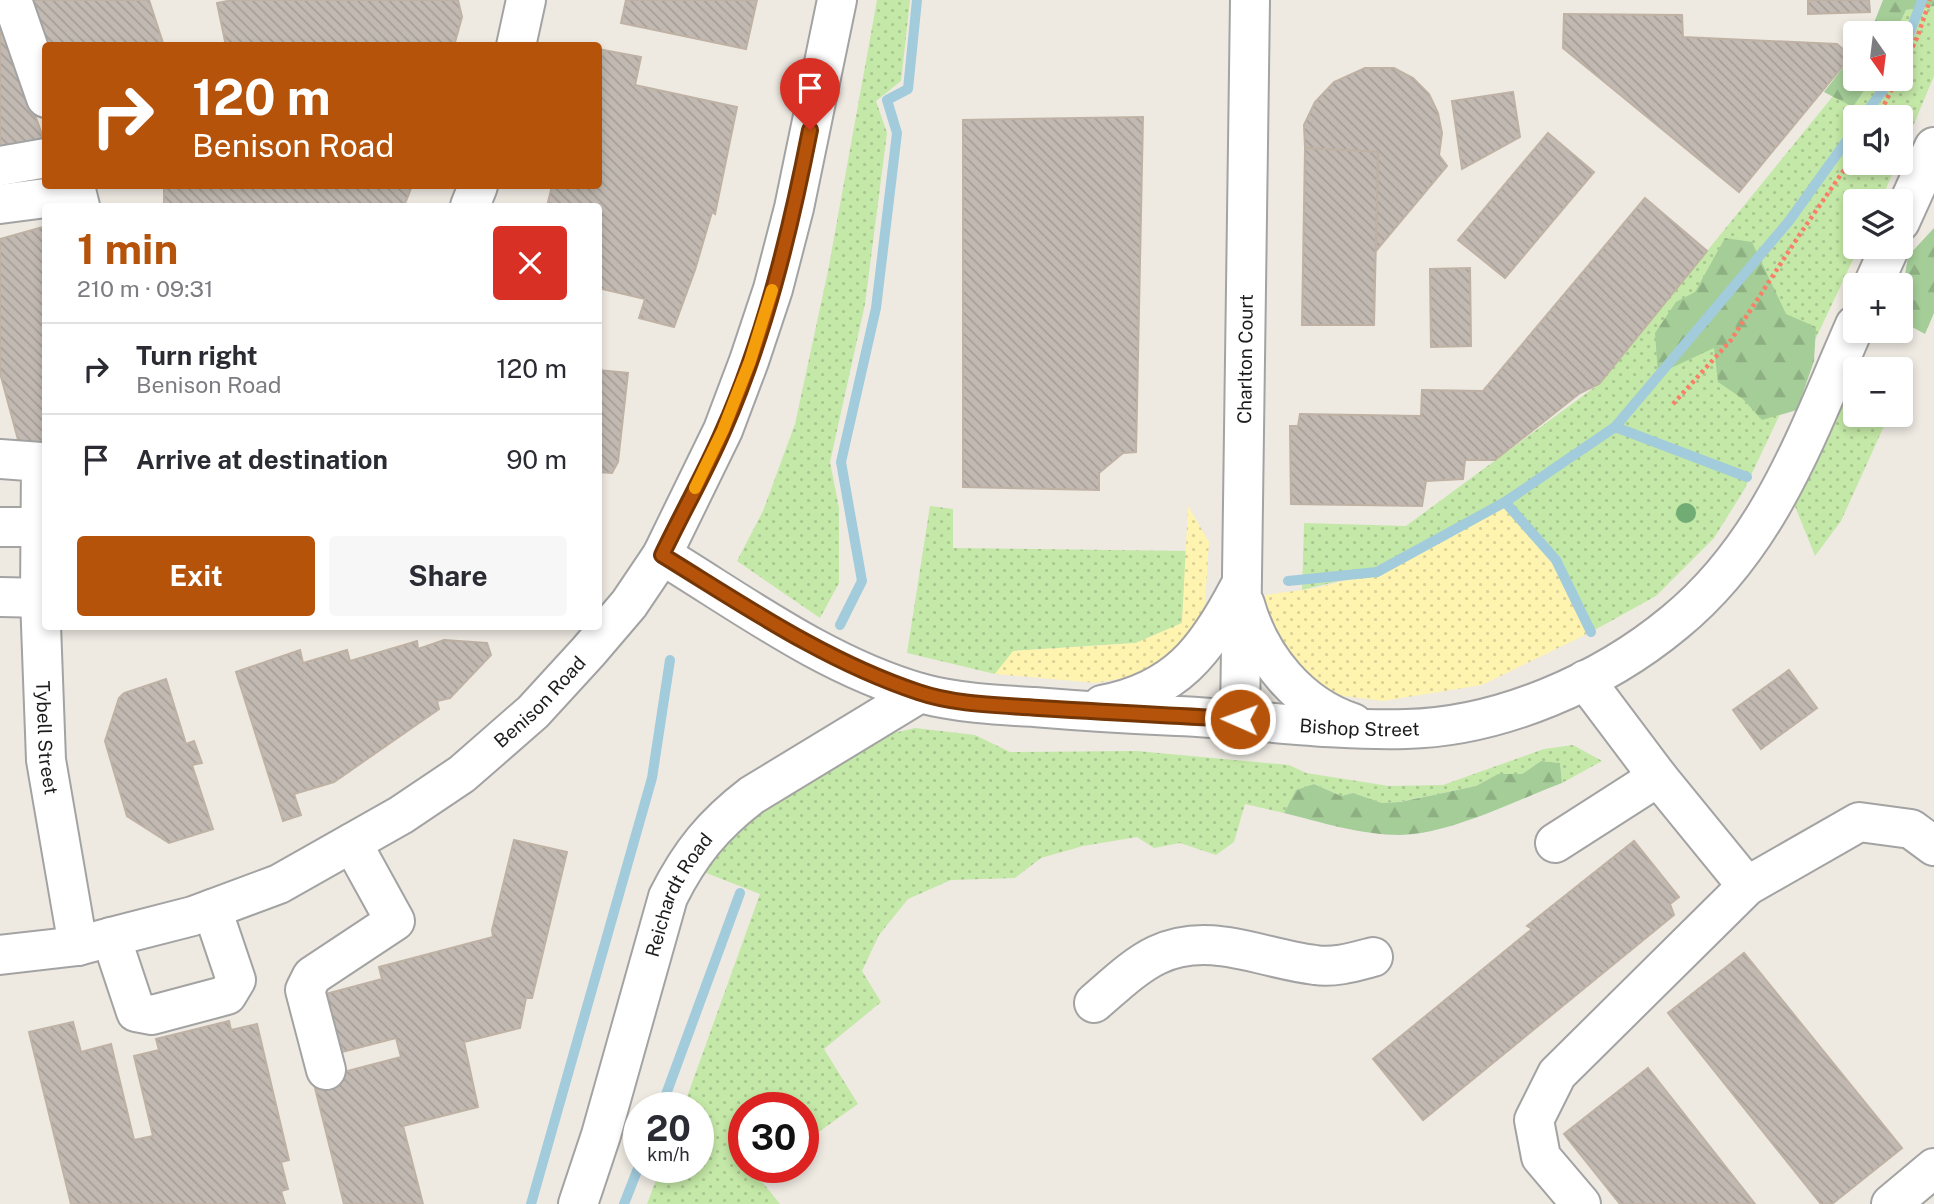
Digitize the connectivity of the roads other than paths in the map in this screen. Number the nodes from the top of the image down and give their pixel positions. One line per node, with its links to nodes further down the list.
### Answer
1 (12, 0): 6 (street)
2 (526, 0): 5 (street)
3 (837, 0): 18 (street, Benison Road)
4 (1250, 0): 19 (street, Charlton Court)
5 (517, 42)
6 (42, 86)
7 (1934, 147): 10 (street)
8 (42, 160): 9 (street)
9 (0, 166)
10 (1913, 193)
11 (79, 203): 12 (street)
12 (0, 204)
13 (1847, 343): 23 (street, Bishop Street)
14 (0, 459): 15 (street, Tybell Street)
15 (42, 494)
16 (0, 527): 17 (street)
17 (42, 527)
18 (662, 555): 24 (street, Bishop Street); 30 (street, Benison Road)
19 (1240, 586): 25 (street); 26 (street, Charlton Court); 27 (street)
20 (0, 597): 21 (street)
21 (42, 598)
22 (44, 630): 34 (street, Tybell Street)
23 (1585, 680): 27 (street, Bishop Street); 28 (street)
24 (920, 693): 25 (street, Bishop Street); 40 (street, Reichardt Road)
25 (1069, 712): 26 (street, Bishop Street)
26 (1240, 719): 27 (street, Bishop Street)
27 (1380, 728)
28 (1658, 777): 29 (street); 32 (street)
29 (1555, 843)
30 (352, 844): 33 (street, Benison Road); 38 (street)
31 (1934, 846): 32 (street)
32 (1746, 886): 41 (street)
33 (212, 909): 34 (street, Benison Road); 34 (street, Tybell Street)
34 (94, 941): 35 (street, Benison Road)
35 (0, 955)
36 (1373, 957): 37 (street)
37 (1094, 1003)
38 (326, 1070)
39 (1934, 1168): 42 (street)
40 (578, 1204)
41 (1581, 1204)
42 (1891, 1204)

